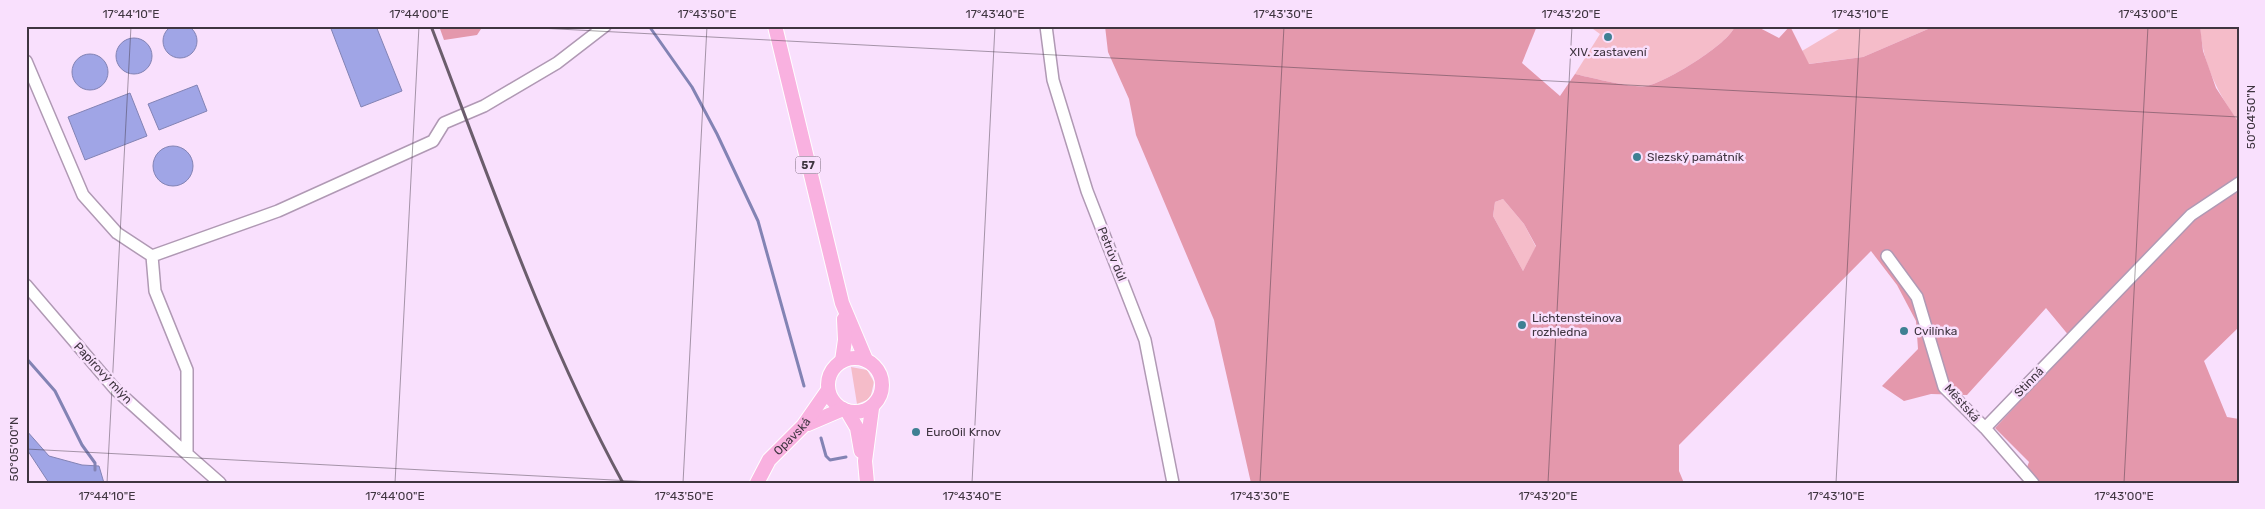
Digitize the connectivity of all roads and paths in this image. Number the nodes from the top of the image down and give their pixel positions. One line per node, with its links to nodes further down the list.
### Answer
1 (604, 26): 6 (street)
2 (775, 26): 9 (main road, 57)
3 (1046, 26): 22 (street, Petrův důl)
4 (26, 61): 6 (street)
5 (2239, 183): 16 (street, Stinná)
6 (152, 256): 17 (street)
7 (1887, 256): 16 (street, Městská)
8 (26, 285): 17 (street, Papírový mlýn)
9 (842, 303): 10 (main road, 57); 11 (main road, 57)
10 (866, 360): 11 (main road); 13 (main road, 57)
11 (842, 361): 12 (main road, 57)
12 (828, 390): 14 (main road, 57); 15 (main road, Opavská)
13 (872, 408): 14 (main road); 18 (main road, 57)
14 (845, 410): 15 (main road); 18 (main road, 57)
15 (803, 426): 20 (main road, Opavská)
16 (1985, 428): 23 (street, Městská)
17 (187, 454): 19 (street, Papírový mlýn)
18 (865, 460): 21 (main road, 57)
19 (220, 483)
20 (757, 483)
21 (866, 483)
22 (1173, 483)
23 (2033, 483)

